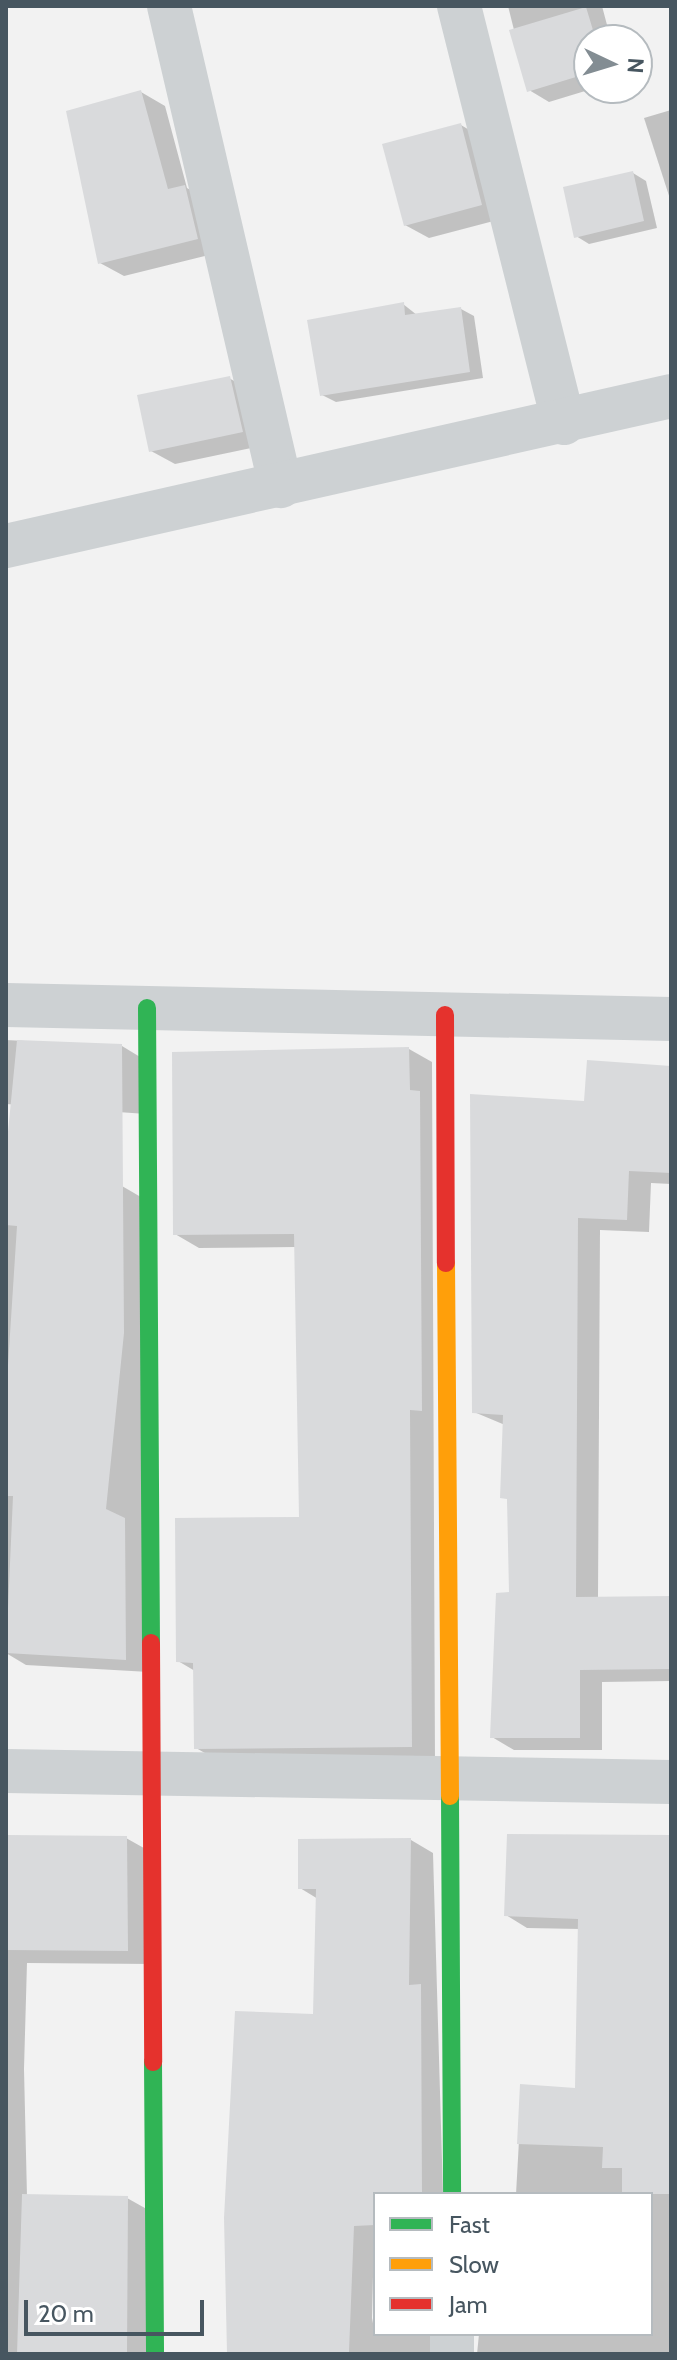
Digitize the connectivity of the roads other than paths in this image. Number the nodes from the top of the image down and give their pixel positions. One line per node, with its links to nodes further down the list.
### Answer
1 (169, 6): 5 (street)
2 (459, 6): 4 (street)
3 (671, 396): 4 (street)
4 (564, 423): 5 (street)
5 (281, 486): 6 (street)
6 (6, 546)
7 (6, 1005): 8 (street)
8 (147, 1008): 9 (street); 12 (street)
9 (445, 1015): 10 (street); 13 (street)
10 (671, 1019)
11 (6, 1771): 12 (street)
12 (151, 1772): 13 (street); 16 (street)
13 (449, 1779): 14 (street); 15 (street)
14 (671, 1782)
15 (452, 2192)
16 (155, 2354)

